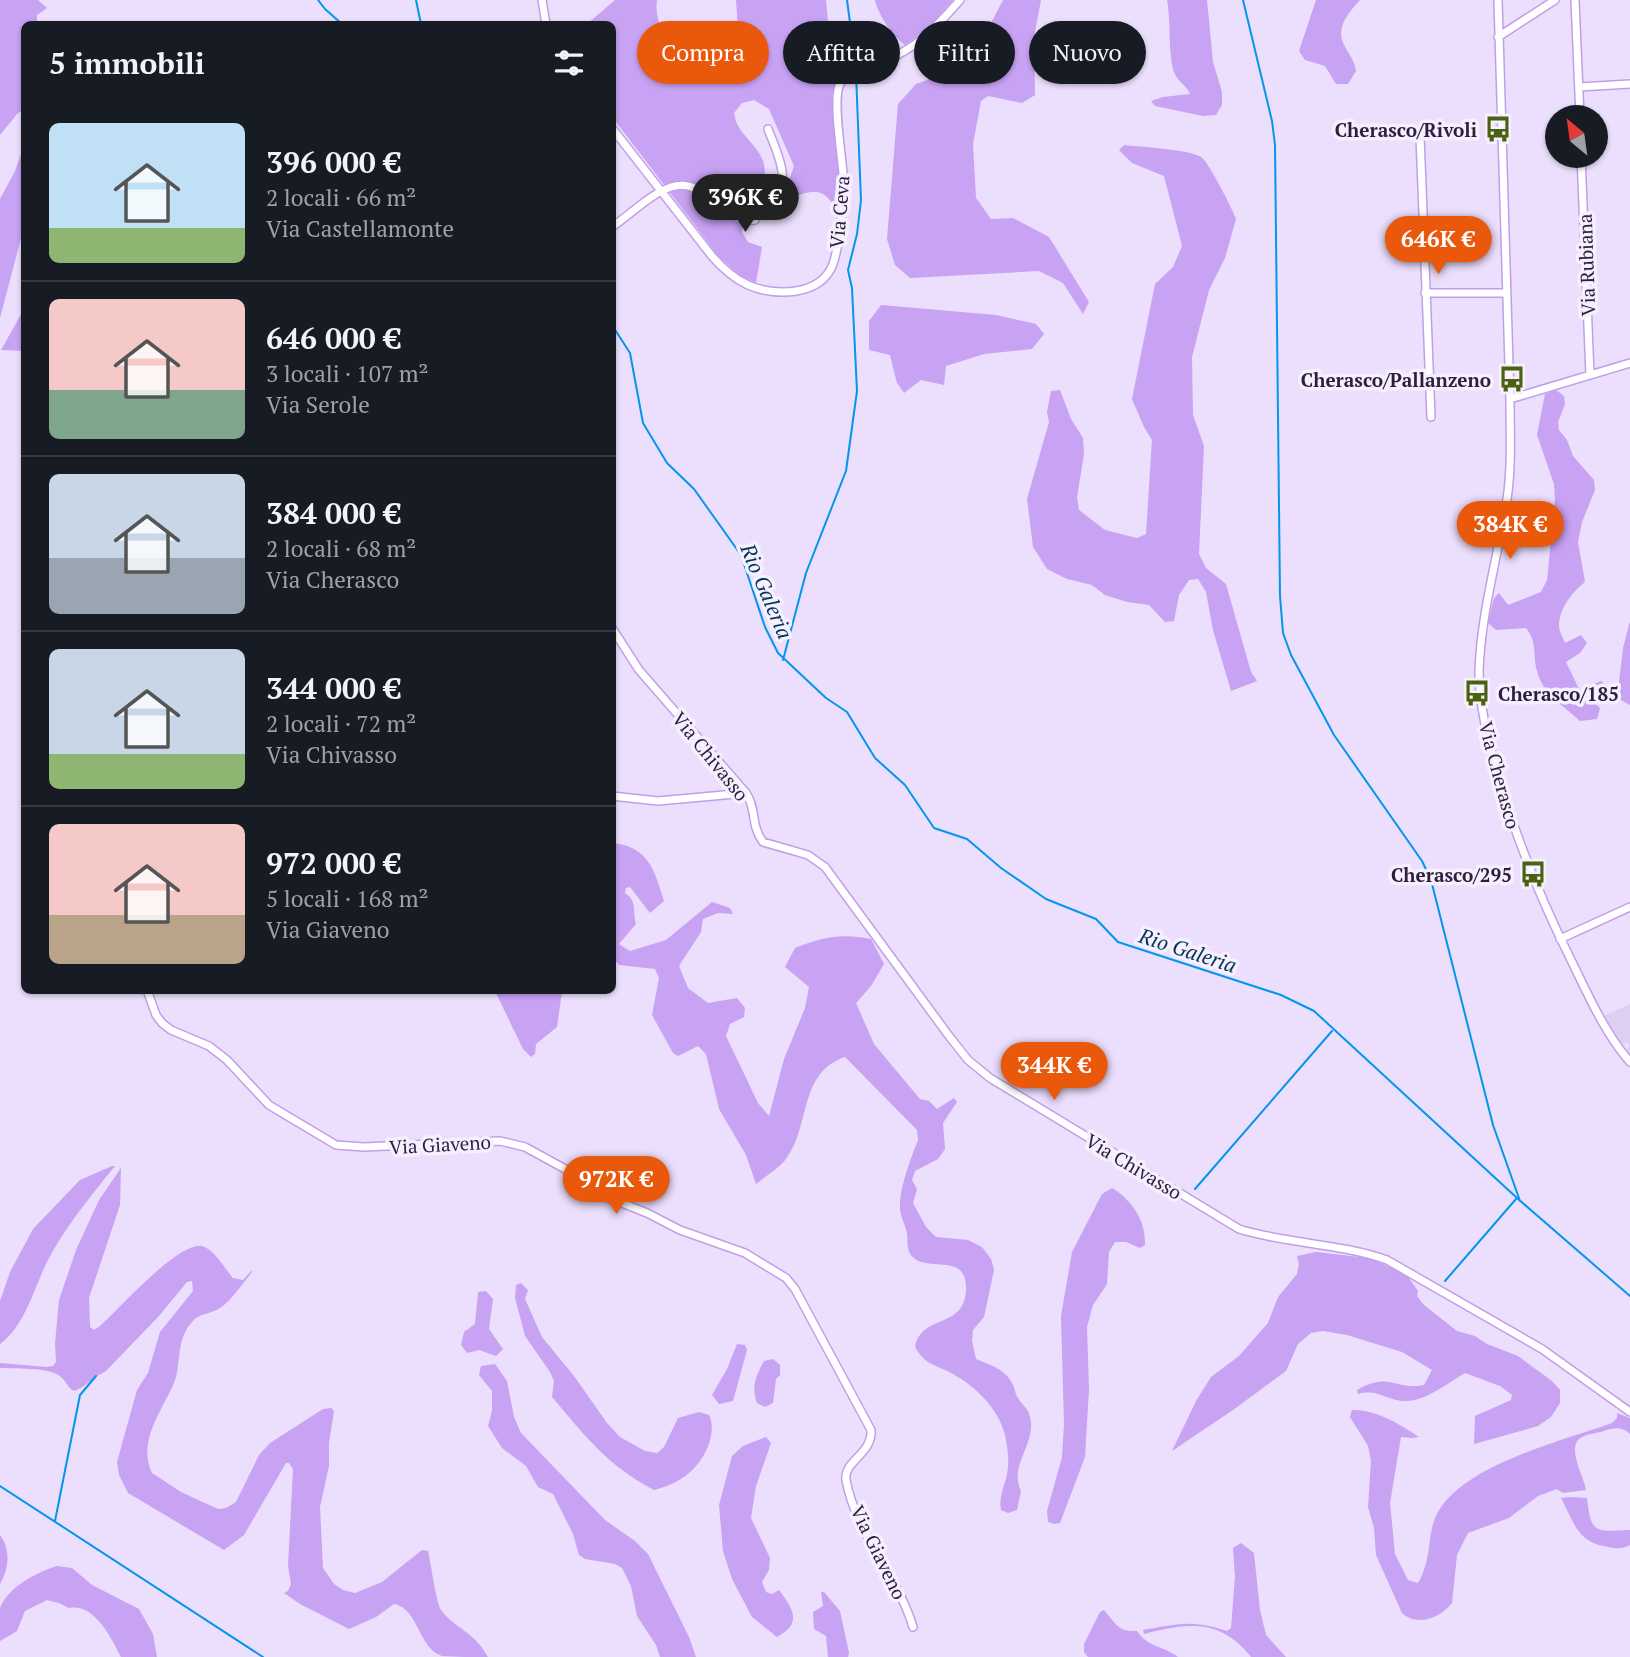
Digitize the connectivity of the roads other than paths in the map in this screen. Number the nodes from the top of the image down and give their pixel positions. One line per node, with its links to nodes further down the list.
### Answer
1 (542, 0): 6 (street)
2 (960, 0): 15 (street, Via Ceva)
3 (1498, 0): 7 (street, Via Cherasco)
4 (1555, 0): 7 (street)
5 (1575, 0): 9 (street)
6 (546, 21)
7 (1498, 37): 18 (street, Via Cherasco)
8 (1630, 84): 9 (street)
9 (1578, 87): 10 (street)
10 (1579, 105)
11 (768, 129): 15 (street)
12 (616, 133): 15 (street, Via Ceva)
13 (1420, 136): 17 (street)
14 (1581, 168): 20 (street, Via Rubiana)
15 (662, 191): 16 (street)
16 (616, 224)
17 (1425, 293): 18 (street); 22 (street)
18 (1506, 293): 21 (street, Via Cherasco)
19 (1630, 363): 20 (street)
20 (1590, 375): 21 (street)
21 (1510, 399): 27 (street, Via Cherasco)
22 (1431, 417)
23 (616, 634): 24 (street, Via Chivasso)
24 (746, 793): 25 (street); 30 (street, Via Chivasso)
25 (616, 796)
26 (1630, 907): 27 (street)
27 (1560, 939): 29 (street, Via Cherasco)
28 (148, 994): 31 (street, Via Giaveno)
29 (1630, 1062)
30 (1630, 1412)
31 (913, 1627)

